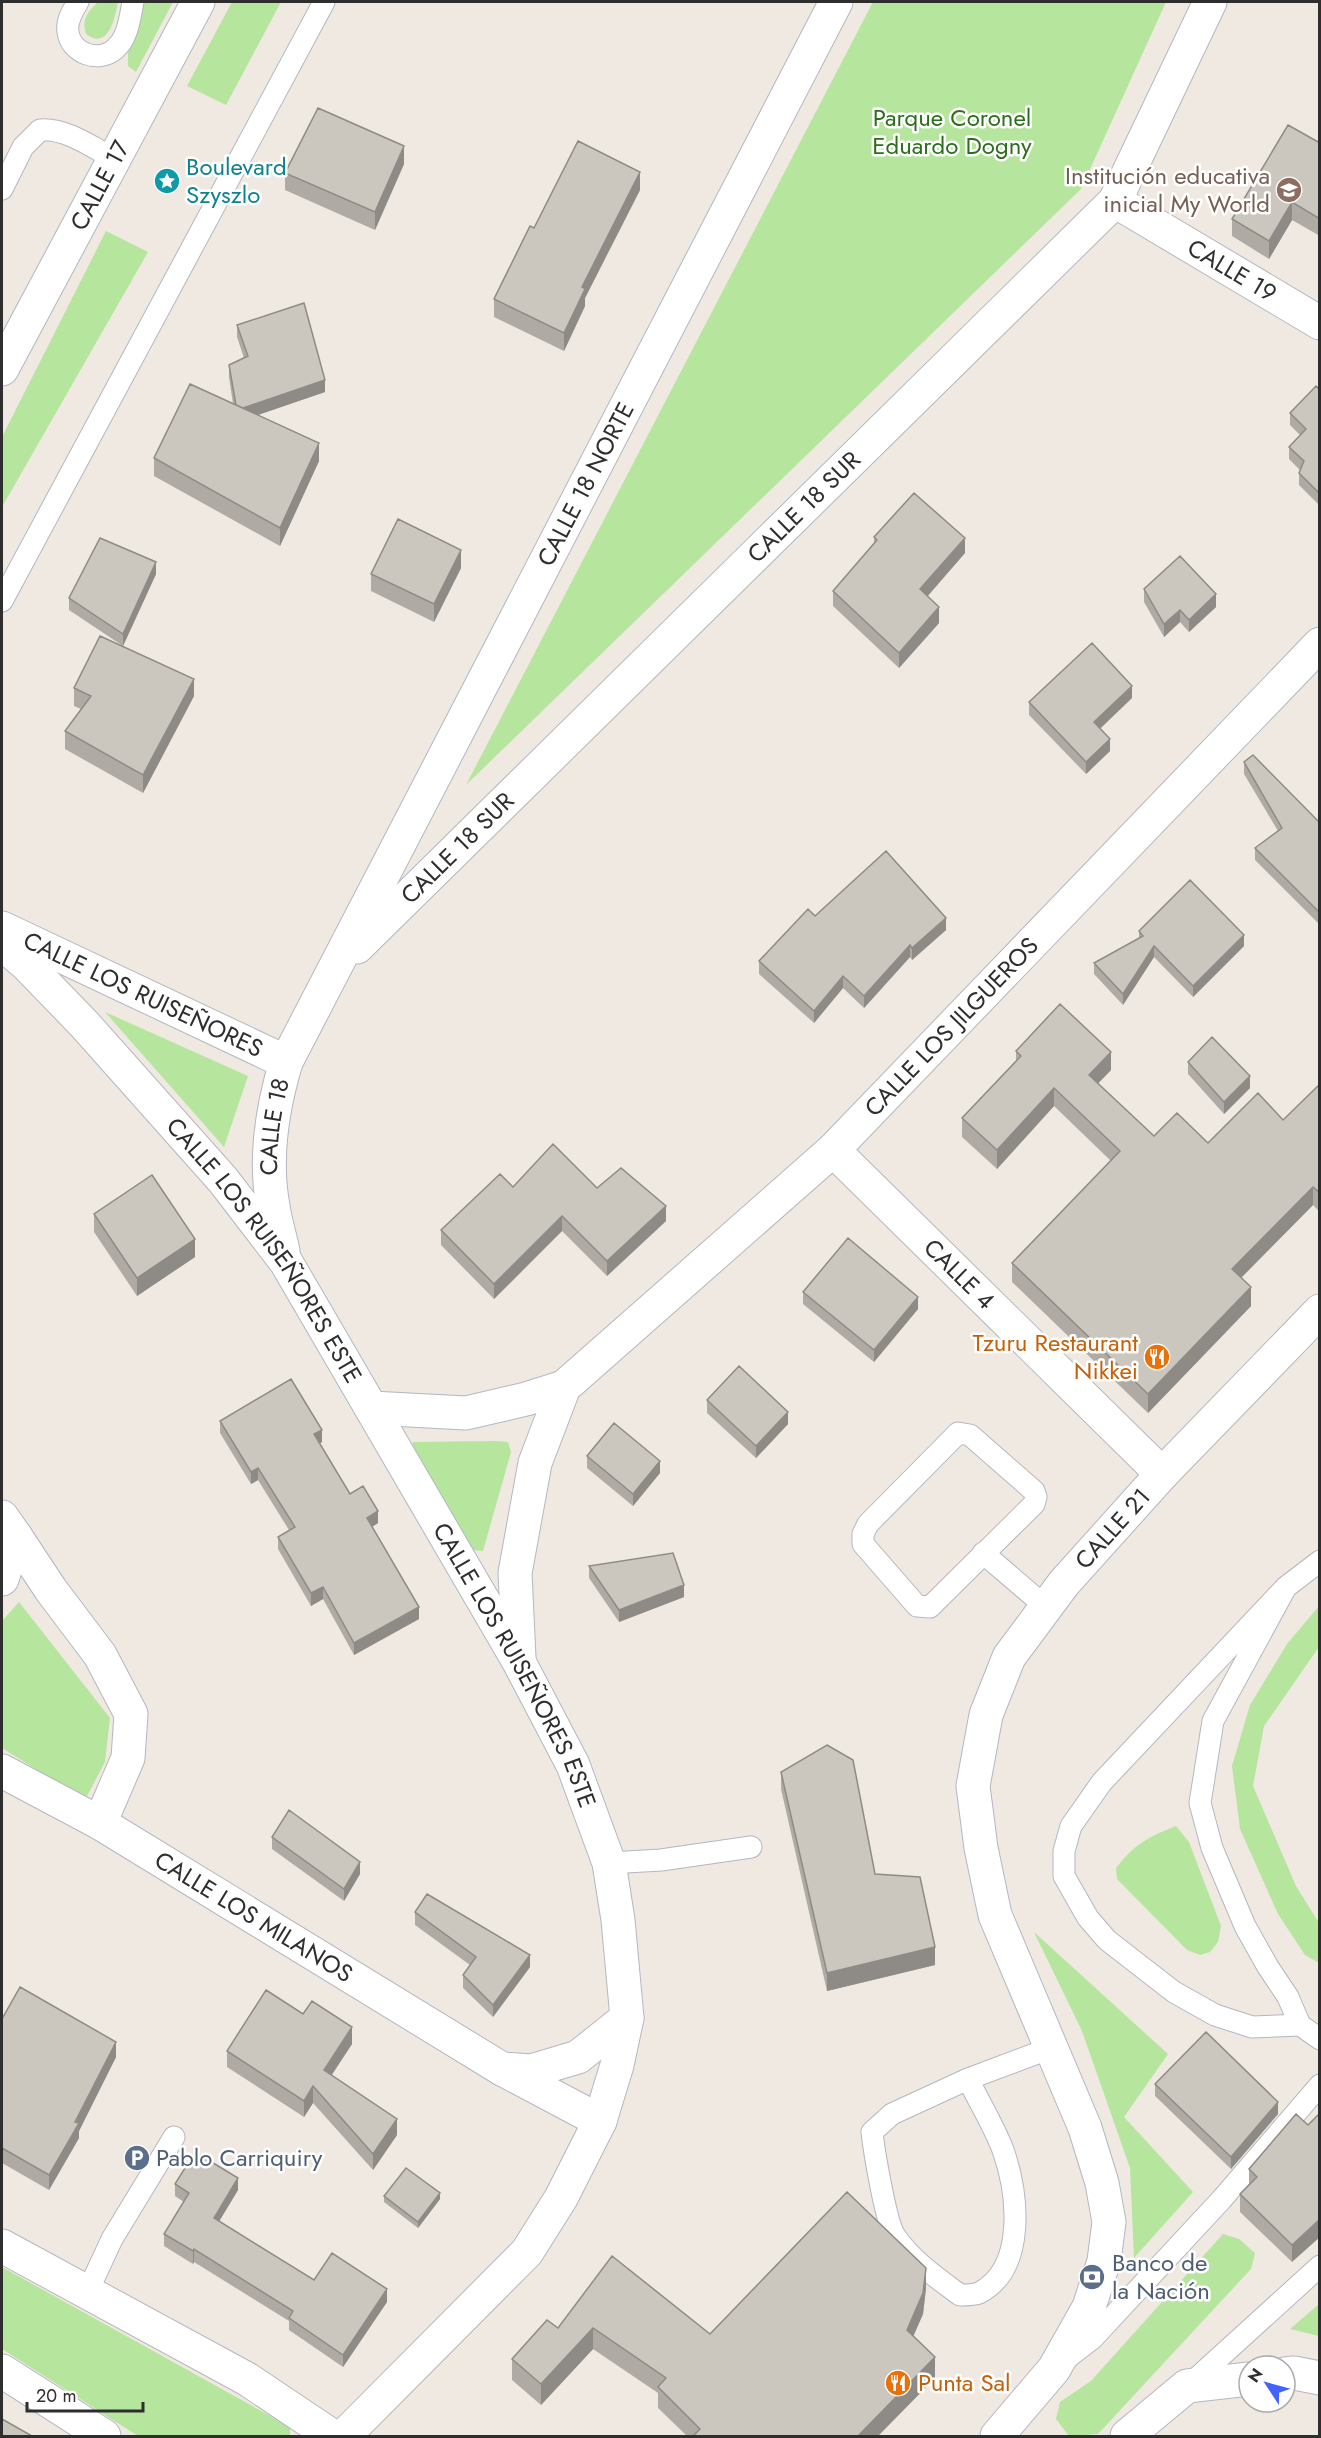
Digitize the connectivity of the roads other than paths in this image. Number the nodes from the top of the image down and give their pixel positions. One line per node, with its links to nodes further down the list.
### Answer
1 (78, 2): 2 (lane)
2 (133, 2)
3 (198, 2): 7 (street, CALLE 17)
4 (324, 2): 12 (lane)
5 (836, 2): 16 (street, CALLE 18 NORTE)
6 (1210, 2): 9 (street, CALLE 18 SUR)
7 (114, 159): 8 (lane); 11 (street, CALLE 17)
8 (2, 189)
9 (1115, 201): 10 (street, CALLE 19); 16 (street, CALLE 18 SUR)
10 (1320, 323)
11 (2, 369)
12 (2, 601)
13 (1320, 644): 18 (street, CALLE LOS JILGUEROS)
14 (2, 928): 17 (street, CALLE LOS RUISEÑORES)
15 (2, 944): 19 (street, CALLE LOS RUISEÑORES ESTE)
16 (336, 968): 17 (street, CALLE 18)
17 (285, 1062): 19 (street, CALLE 18)
18 (833, 1150): 21 (street, CALLE LOS JILGUEROS); 23 (street, CALLE 4)
19 (286, 1262): 22 (street, CALLE LOS RUISEÑORES ESTE)
20 (1320, 1311): 23 (street, CALLE 21)
21 (564, 1387): 22 (street, CALLE LOS JILGUEROS); 30 (street, CALLE LOS JILGUEROS)
22 (371, 1408): 30 (street, CALLE LOS RUISEÑORES ESTE)
23 (1162, 1474): 29 (street, CALLE 21)
24 (9, 1527): 27 (street); 32 (street)
25 (983, 1553): 25 (lane); 29 (lane)
26 (1320, 1561): 28 (lane)
27 (2, 1579)
28 (1286, 1587): 36 (lane); 36 (lane)
29 (1046, 1606): 38 (street, CALLE 21)
30 (519, 1662): 34 (street, CALLE LOS RUISEÑORES ESTE)
31 (2, 1771): 32 (street, CALLE LOS MILANOS)
32 (100, 1823): 39 (street, CALLE LOS MILANOS)
33 (751, 1847): 34 (lane)
34 (609, 1863): 35 (street, CALLE LOS RUISEÑORES ESTE)
35 (627, 2018): 39 (street, CALLE LOS MILANOS); 42 (street, CALLE LOS RUISEÑORES ESTE)
36 (1300, 2025): 37 (lane)
37 (1320, 2039)
38 (1051, 2048): 40 (lane); 47 (street, CALLE 21)
39 (502, 2069): 42 (street, CALLE LOS MILANOS)
40 (968, 2079): 40 (lane)
41 (1320, 2085): 47 (lane)
42 (600, 2121): 56 (street, CALLE LOS RUISEÑORES ESTE)
43 (174, 2137): 46 (lane)
44 (2, 2246): 46 (street)
45 (1320, 2266): 52 (lane)
46 (87, 2293): 55 (street)
47 (1054, 2369): 53 (street, CALLE 21)
48 (2, 2371): 54 (street)
49 (1297, 2374): 50 (street)
50 (1320, 2378)
51 (1237, 2380): 52 (street)
52 (1187, 2386): 57 (street)
53 (1004, 2434)
54 (104, 2436)
55 (332, 2436)
56 (344, 2436)
57 (1127, 2436)

